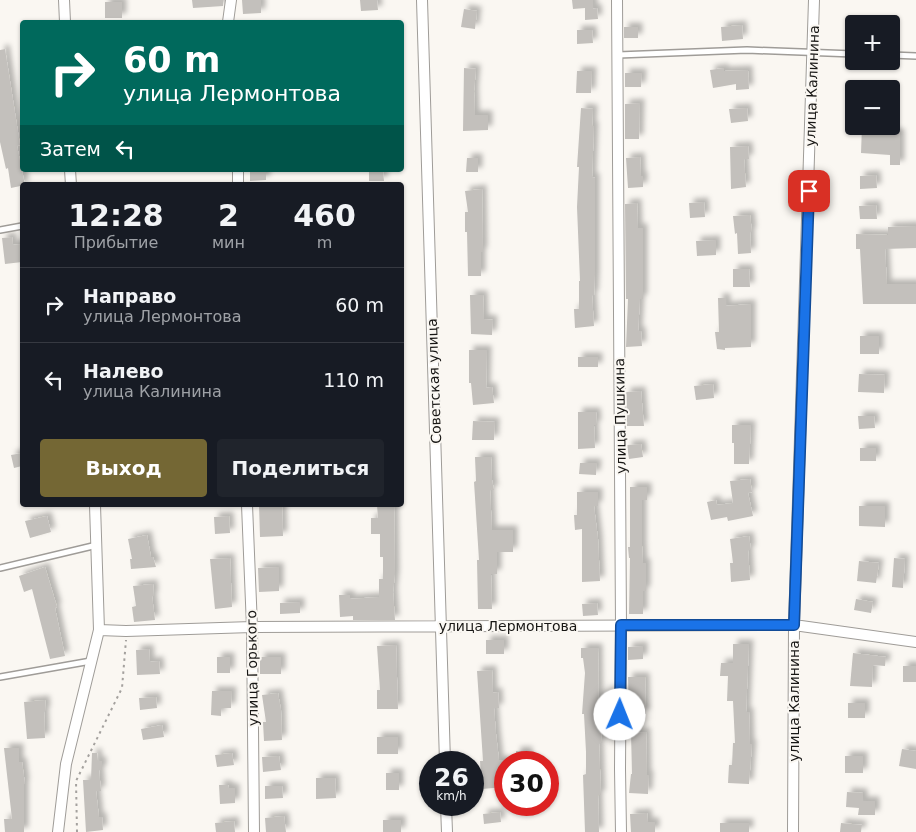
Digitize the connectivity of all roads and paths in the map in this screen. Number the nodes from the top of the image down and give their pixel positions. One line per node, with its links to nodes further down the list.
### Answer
1 (64, 0): 6 (street)
2 (231, 0): 7 (street)
3 (422, 0): 21 (street, Советская улица)
4 (617, 0): 10 (street, улица Пушкина)
5 (814, 0): 8 (street, улица Калинина)
6 (65, 20)
7 (228, 20)
8 (813, 53): 9 (lane); 10 (lane); 20 (street, улица Калинина)
9 (845, 54)
10 (618, 55): 19 (street, улица Пушкина)
11 (900, 55): 12 (lane)
12 (916, 56)
13 (20, 226): 14 (lane)
14 (0, 230)
15 (95, 507): 17 (street)
16 (247, 507): 22 (street, улица Горького)
17 (97, 545): 18 (lane); 23 (street)
18 (0, 568)
19 (621, 625): 20 (street, улица Лермонтова); 21 (street, улица Лермонтова); 34 (street, улица Пушкина)
20 (794, 625): 25 (street, улица Лермонтова); 35 (street, улица Калинина)
21 (441, 626): 22 (street, улица Лермонтова); 28 (street, Советская улица)
22 (252, 627): 24 (street, улица Лермонтова); 32 (street, улица Горького)
23 (100, 630): 24 (street, улица Лермонтова); 26 (street)
24 (126, 631): 31 (path)
25 (916, 642)
26 (92, 661): 27 (lane); 30 (street)
27 (0, 677)
28 (445, 751)
29 (446, 816): 33 (street)
30 (58, 832)
31 (77, 832)
32 (254, 832)
33 (447, 832)
34 (621, 832)
35 (793, 832)

